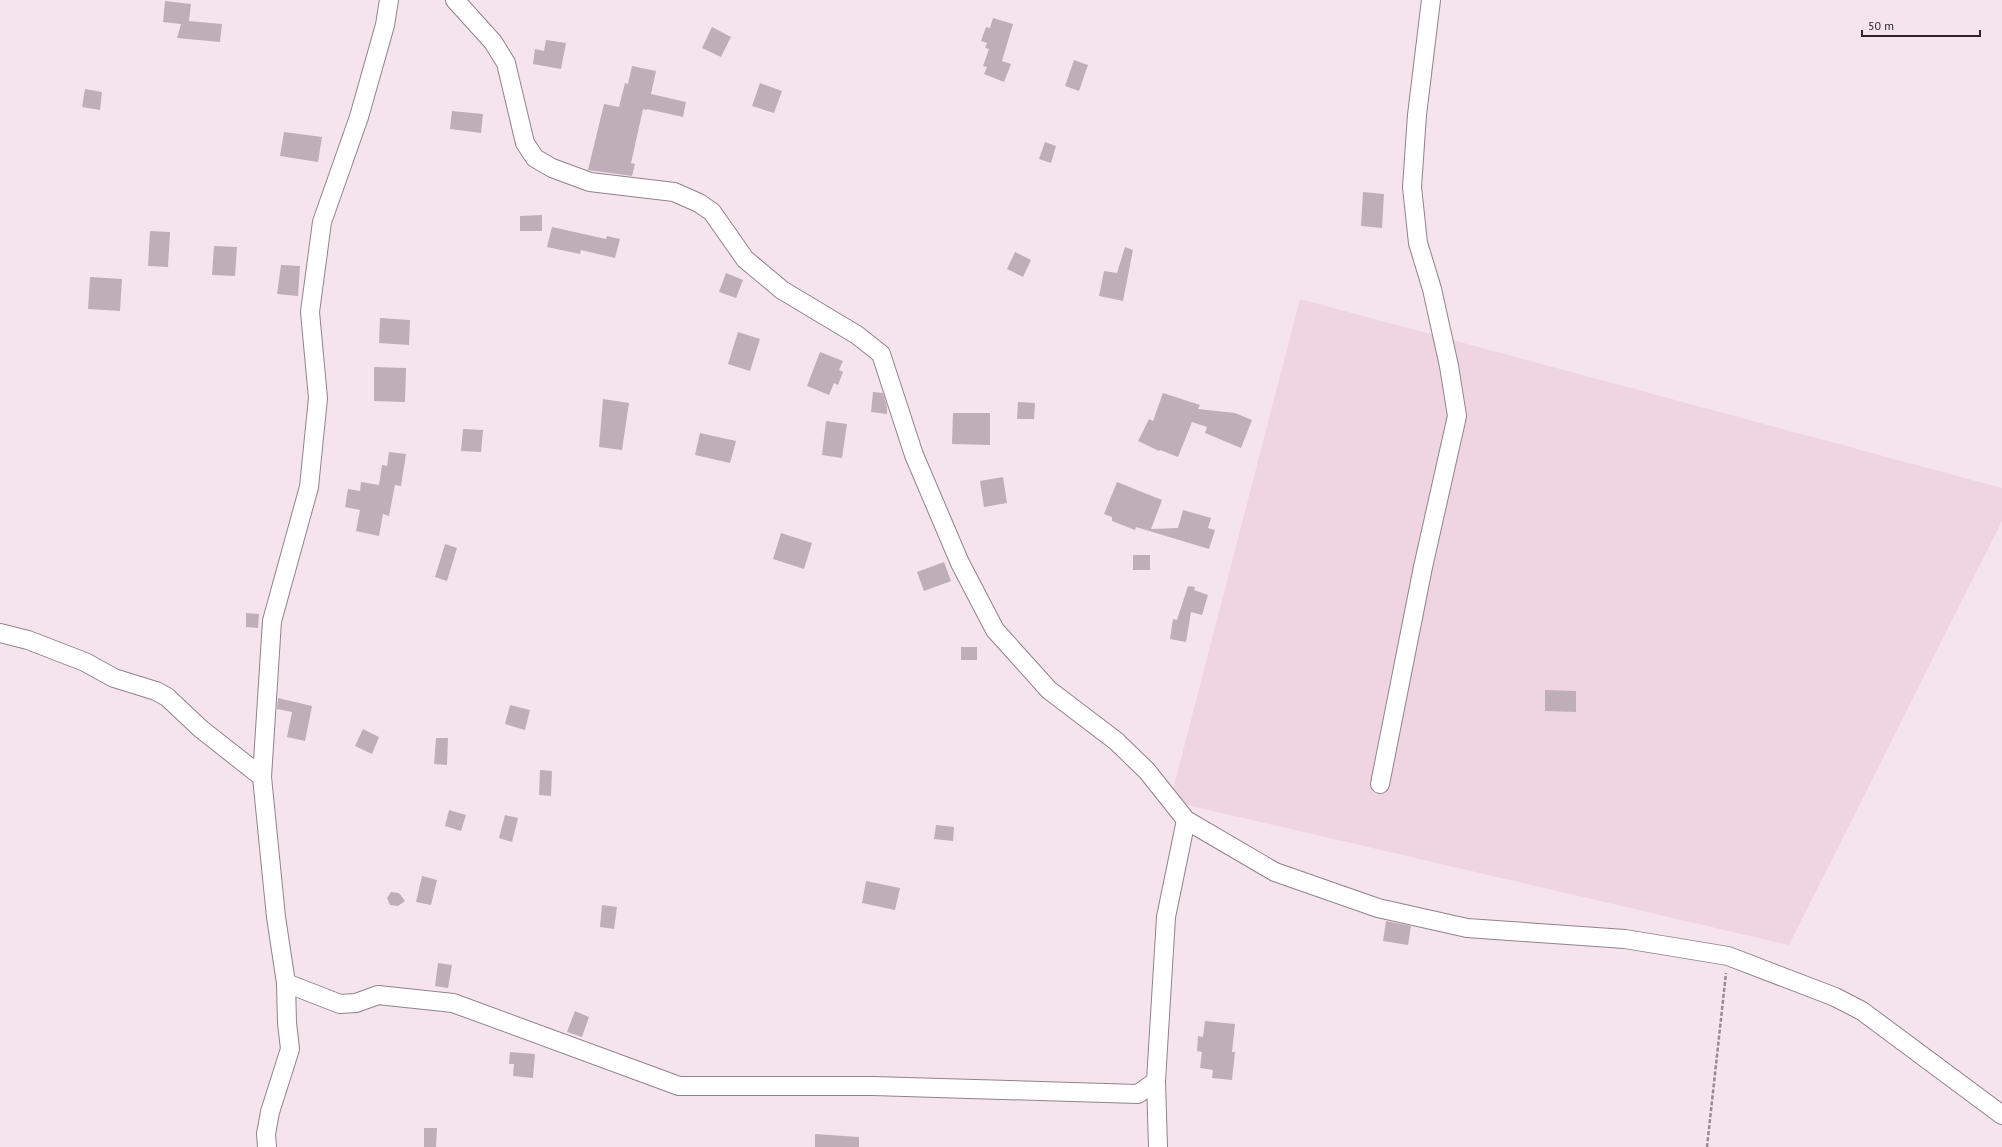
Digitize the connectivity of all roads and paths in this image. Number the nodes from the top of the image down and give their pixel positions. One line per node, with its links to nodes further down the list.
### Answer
1 (389, 0): 5 (street)
2 (455, 0): 7 (street)
3 (1431, 0): 6 (street)
4 (0, 633): 5 (street)
5 (262, 777): 9 (street)
6 (1380, 784)
7 (1186, 820): 8 (street); 10 (street)
8 (1728, 956): 11 (street); 14 (path)
9 (286, 983): 10 (street); 12 (street)
10 (1156, 1081): 13 (street)
11 (2002, 1115)
12 (267, 1147)
13 (1158, 1147)
14 (1707, 1147)

